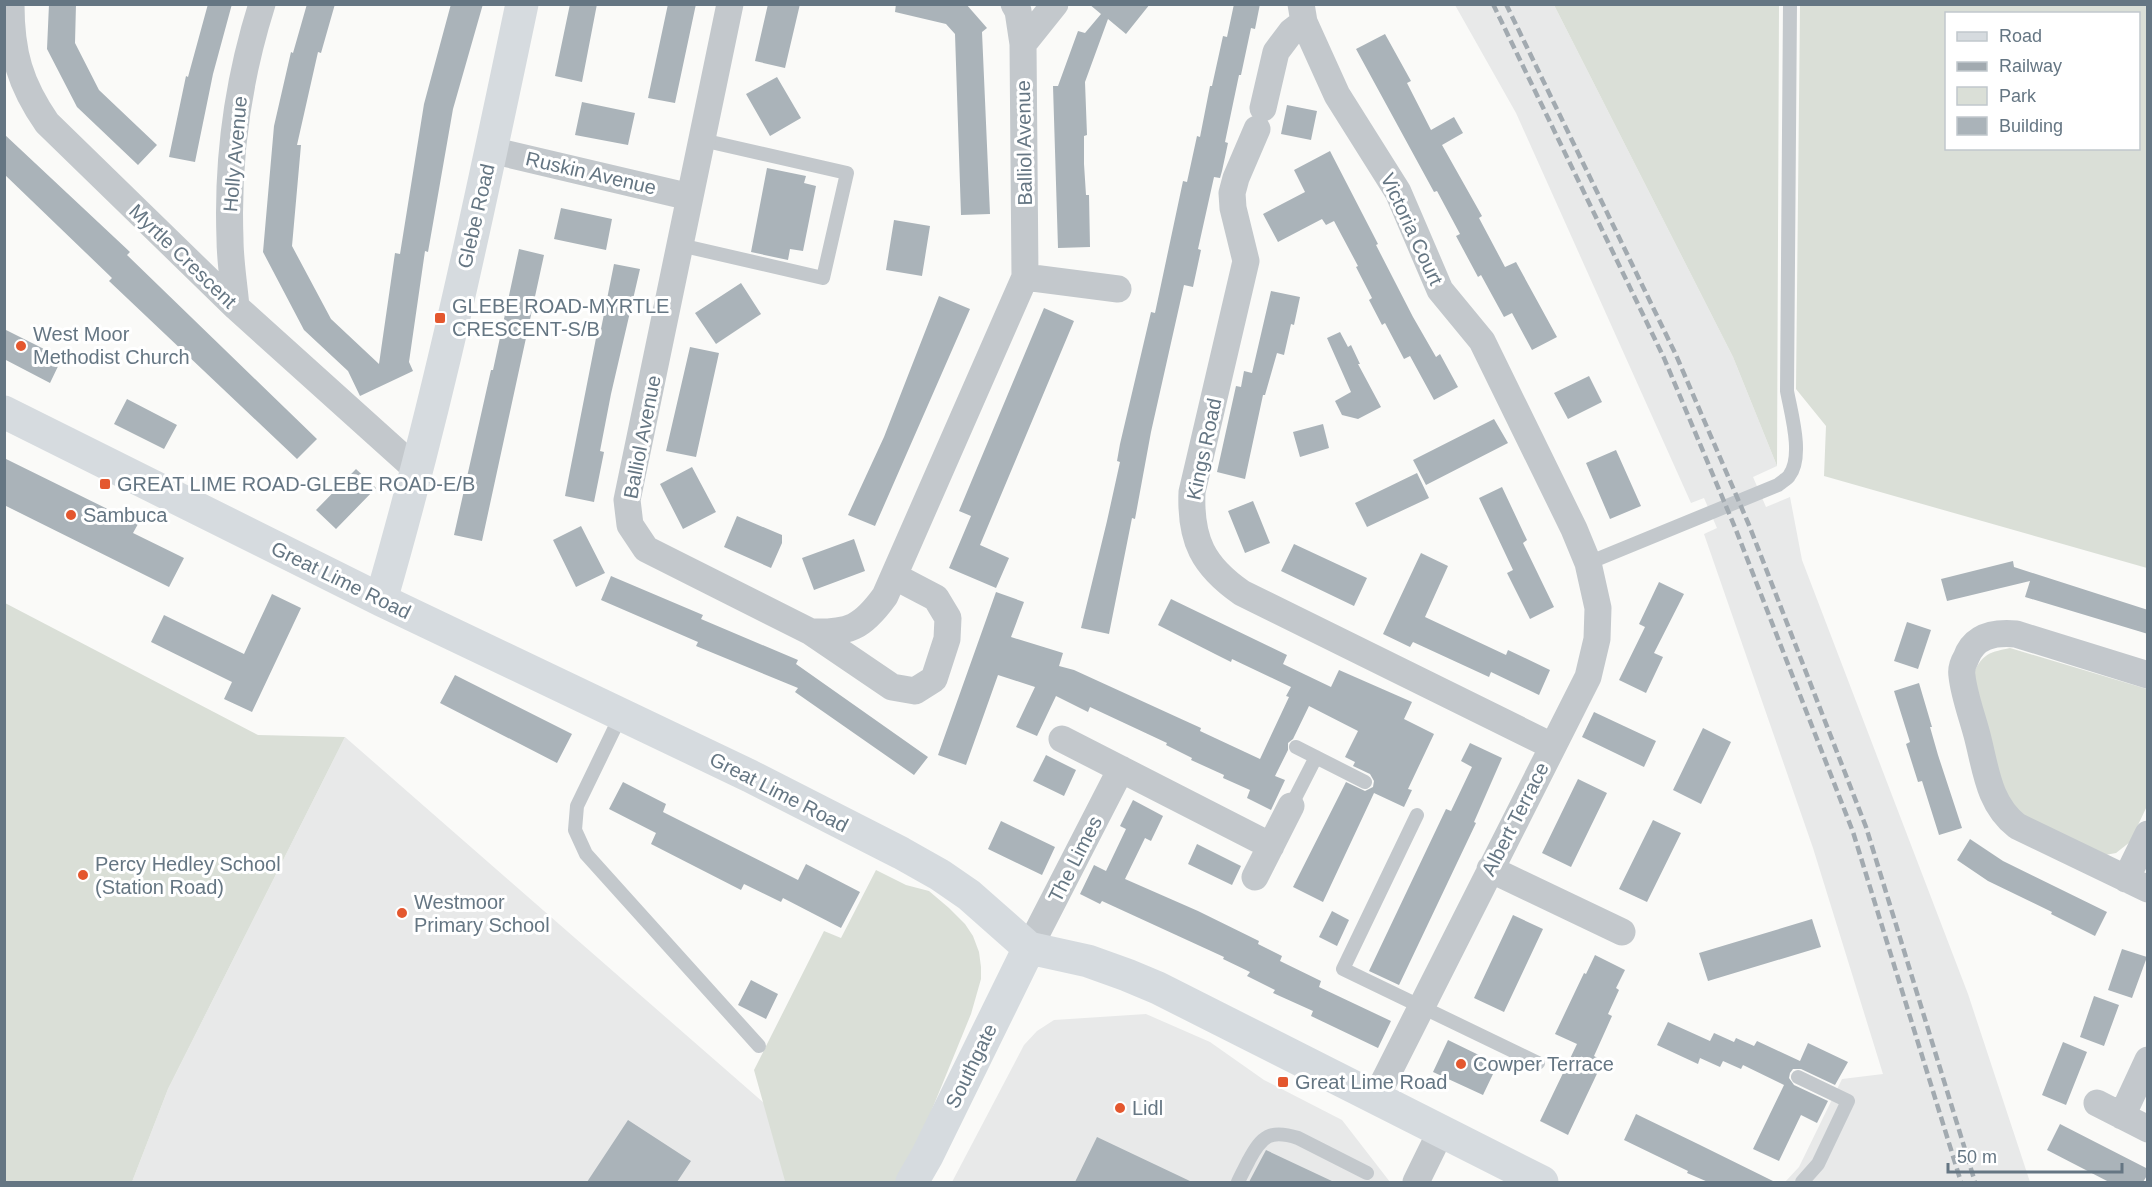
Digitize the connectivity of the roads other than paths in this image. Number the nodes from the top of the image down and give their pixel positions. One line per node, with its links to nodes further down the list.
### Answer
1 (11, 4): 17 (street, Myrtle Crescent)
2 (262, 4): 17 (street, Holly Avenue)
3 (522, 4): 12 (main road, Glebe Road)
4 (730, 4): 11 (street)
5 (1014, 4): 9 (street, Balliol Avenue)
6 (1055, 4): 9 (street)
7 (1790, 4): 21 (lane)
8 (1302, 13): 10 (street, Victoria Court); 20 (street, Victoria Court)
9 (1023, 44): 15 (street, Balliol Avenue)
10 (1260, 118): 28 (street, Kings Road)
11 (702, 140): 13 (street, Balliol Avenue); 14 (lane)
12 (491, 150): 13 (street, Ruskin Avenue); 19 (main road, Glebe Road)
13 (690, 197): 14 (street, Balliol Avenue)
14 (680, 245): 24 (street, Balliol Avenue)
15 (1025, 277): 16 (street); 22 (street, Balliol Avenue)
16 (1118, 289)
17 (236, 307): 19 (street, Myrtle Crescent)
18 (4, 412): 23 (main road, Great Lime Road)
19 (417, 470): 23 (main road, Glebe Road)
20 (1574, 529): 21 (street, Albert Terrace)
21 (1588, 564): 28 (street, Albert Terrace)
22 (894, 576): 24 (street, Balliol Avenue); 24 (street, Balliol Avenue)
23 (381, 600): 26 (main road, Great Lime Road)
24 (811, 632)
25 (2148, 675): 39 (street)
26 (621, 715): 41 (main road, Great Lime Road); 43 (lane)
27 (1062, 739): 31 (street)
28 (1552, 746): 37 (street, Albert Terrace)
29 (1296, 747): 30 (lane)
30 (1316, 757): 32 (lane); 33 (lane)
31 (1121, 769): 36 (street); 41 (street, The Limes)
32 (1365, 782)
33 (1291, 806): 36 (street)
34 (1417, 815): 42 (lane)
35 (2148, 834): 39 (street)
36 (1271, 846): 38 (street)
37 (1490, 869): 40 (street); 42 (street, Albert Terrace)
38 (1255, 877)
39 (2137, 884)
40 (1622, 932)
41 (1029, 948): 47 (main road, Great Lime Road); 53 (main road, Southgate)
42 (1421, 1006): 45 (lane); 47 (street, Albert Terrace)
43 (759, 1046)
44 (2148, 1060): 49 (street)
45 (1538, 1062)
46 (1798, 1077): 57 (lane)
47 (1375, 1098): 51 (main road, Great Lime Road)
48 (2097, 1103): 49 (street)
49 (2122, 1116): 50 (street)
50 (2148, 1129)
51 (1441, 1131): 55 (street); 56 (main road, Great Lime Road)
52 (1367, 1173): 54 (lane)
53 (912, 1182)
54 (1238, 1182)
55 (1416, 1182)
56 (1542, 1182)
57 (1802, 1182)

